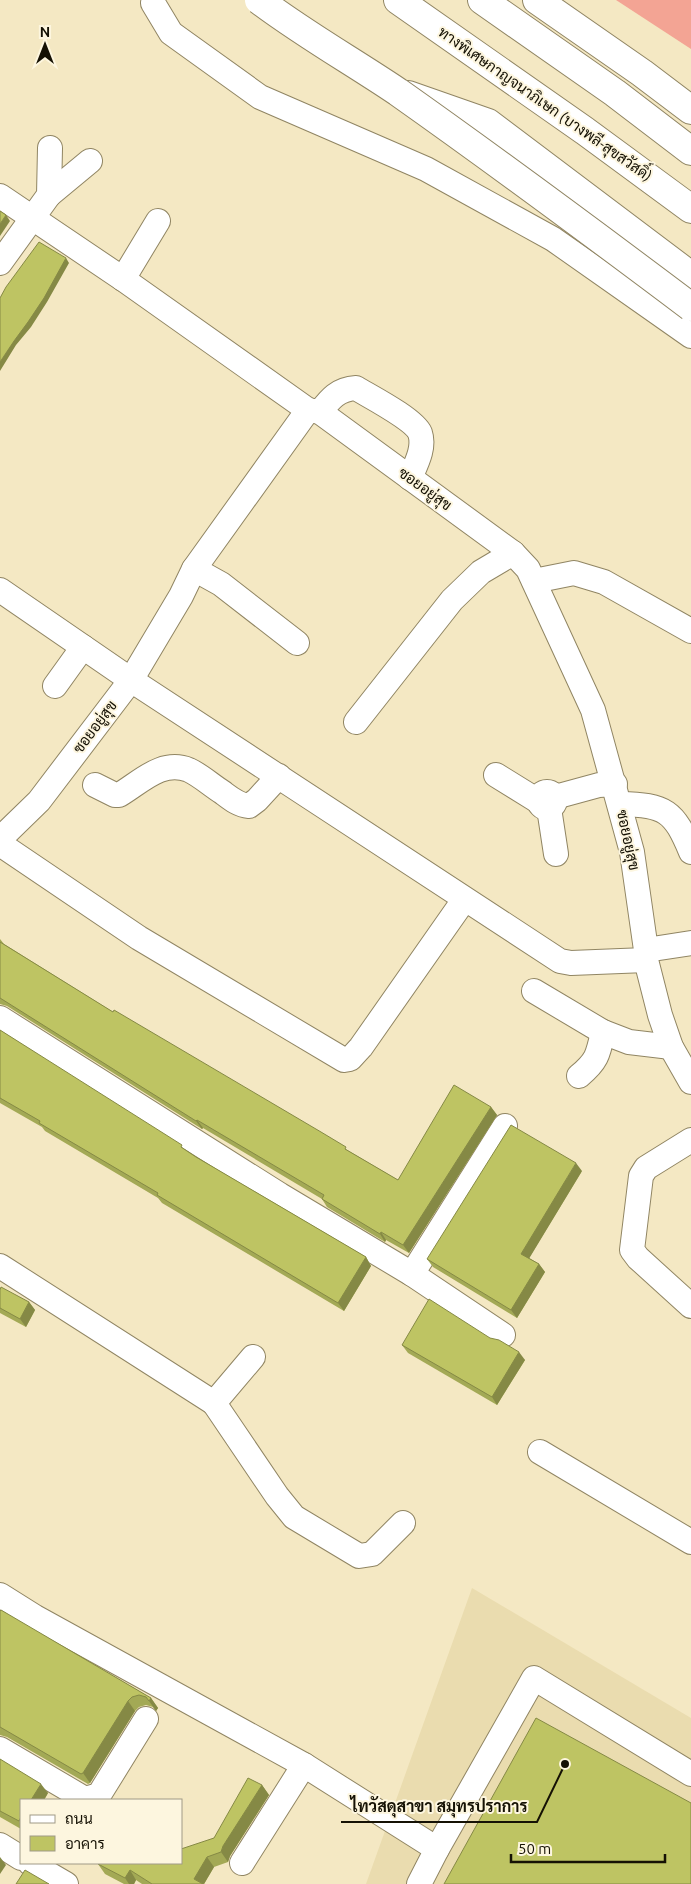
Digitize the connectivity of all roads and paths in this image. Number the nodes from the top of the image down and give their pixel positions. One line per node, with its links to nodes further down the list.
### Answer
1 (259, 0): 6 (highway, bridge)
2 (398, 0): 13 (highway, ทางพิเศษกาญจนาภิเษก (บางพลี-สุขสวัสดิ์))
3 (482, 0): 9 (highway)
4 (537, 0): 7 (highway)
5 (153, 3): 20 (street)
6 (397, 92): 17 (highway, bridge); 20 (highway, bridge)
7 (691, 110)
8 (50, 148): 11 (street)
9 (691, 151)
10 (90, 161): 11 (street)
11 (49, 195): 14 (street)
12 (0, 196): 14 (street)
13 (691, 209)
14 (31, 218): 16 (street); 18 (street)
15 (158, 221): 18 (street)
16 (0, 263)
17 (691, 276)
18 (123, 279): 22 (street)
19 (691, 297): 20 (street)
20 (681, 314): 21 (street)
21 (691, 336)
22 (314, 411): 23 (street, ซอยอยู่สุข); 23 (street); 25 (street, ซอยอยู่สุข)
23 (410, 478): 24 (street, ซอยอยู่สุข)
24 (513, 553): 26 (street, ซอยอยู่สุข); 33 (street)
25 (194, 569): 29 (street); 31 (street, ซอยอยู่สุข)
26 (534, 581): 28 (street); 37 (street, ซอยอยู่สุข)
27 (0, 590): 30 (street)
28 (691, 631)
29 (297, 643)
30 (83, 647): 31 (street); 32 (street)
31 (131, 680): 35 (street); 39 (street, ซอยอยู่สุข)
32 (55, 686)
33 (356, 722)
34 (496, 775): 38 (street)
35 (279, 776): 36 (street); 43 (street)
36 (95, 785)
37 (618, 794): 38 (street); 41 (street); 45 (street, ซอยอยู่สุข)
38 (548, 802): 42 (street)
39 (0, 839)
40 (0, 844): 43 (street)
41 (691, 852)
42 (556, 854)
43 (464, 900): 45 (street)
44 (691, 943): 45 (street)
45 (646, 955): 49 (street, ซอยอยู่สุข)
46 (534, 991): 48 (street)
47 (0, 1018): 55 (street)
48 (603, 1032): 49 (street); 50 (street)
49 (671, 1047): 51 (street, ซอยอยู่สุข)
50 (578, 1076)
51 (691, 1082)
52 (505, 1126): 55 (street)
53 (691, 1140): 56 (street)
54 (0, 1266): 59 (street)
55 (412, 1274): 57 (street)
56 (691, 1306)
57 (503, 1335)
58 (253, 1357): 59 (street)
59 (214, 1404): 61 (street)
60 (540, 1452): 62 (street)
61 (403, 1523)
62 (691, 1542)
63 (0, 1595): 66 (street)
64 (146, 1719): 65 (street)
65 (0, 1749)
66 (304, 1765): 69 (street); 71 (street)
67 (691, 1774): 69 (street)
68 (0, 1845): 70 (street)
69 (437, 1849): 74 (street)
70 (20, 1857)
71 (242, 1863)
72 (32, 1864): 73 (street)
73 (66, 1884)
74 (419, 1884)

